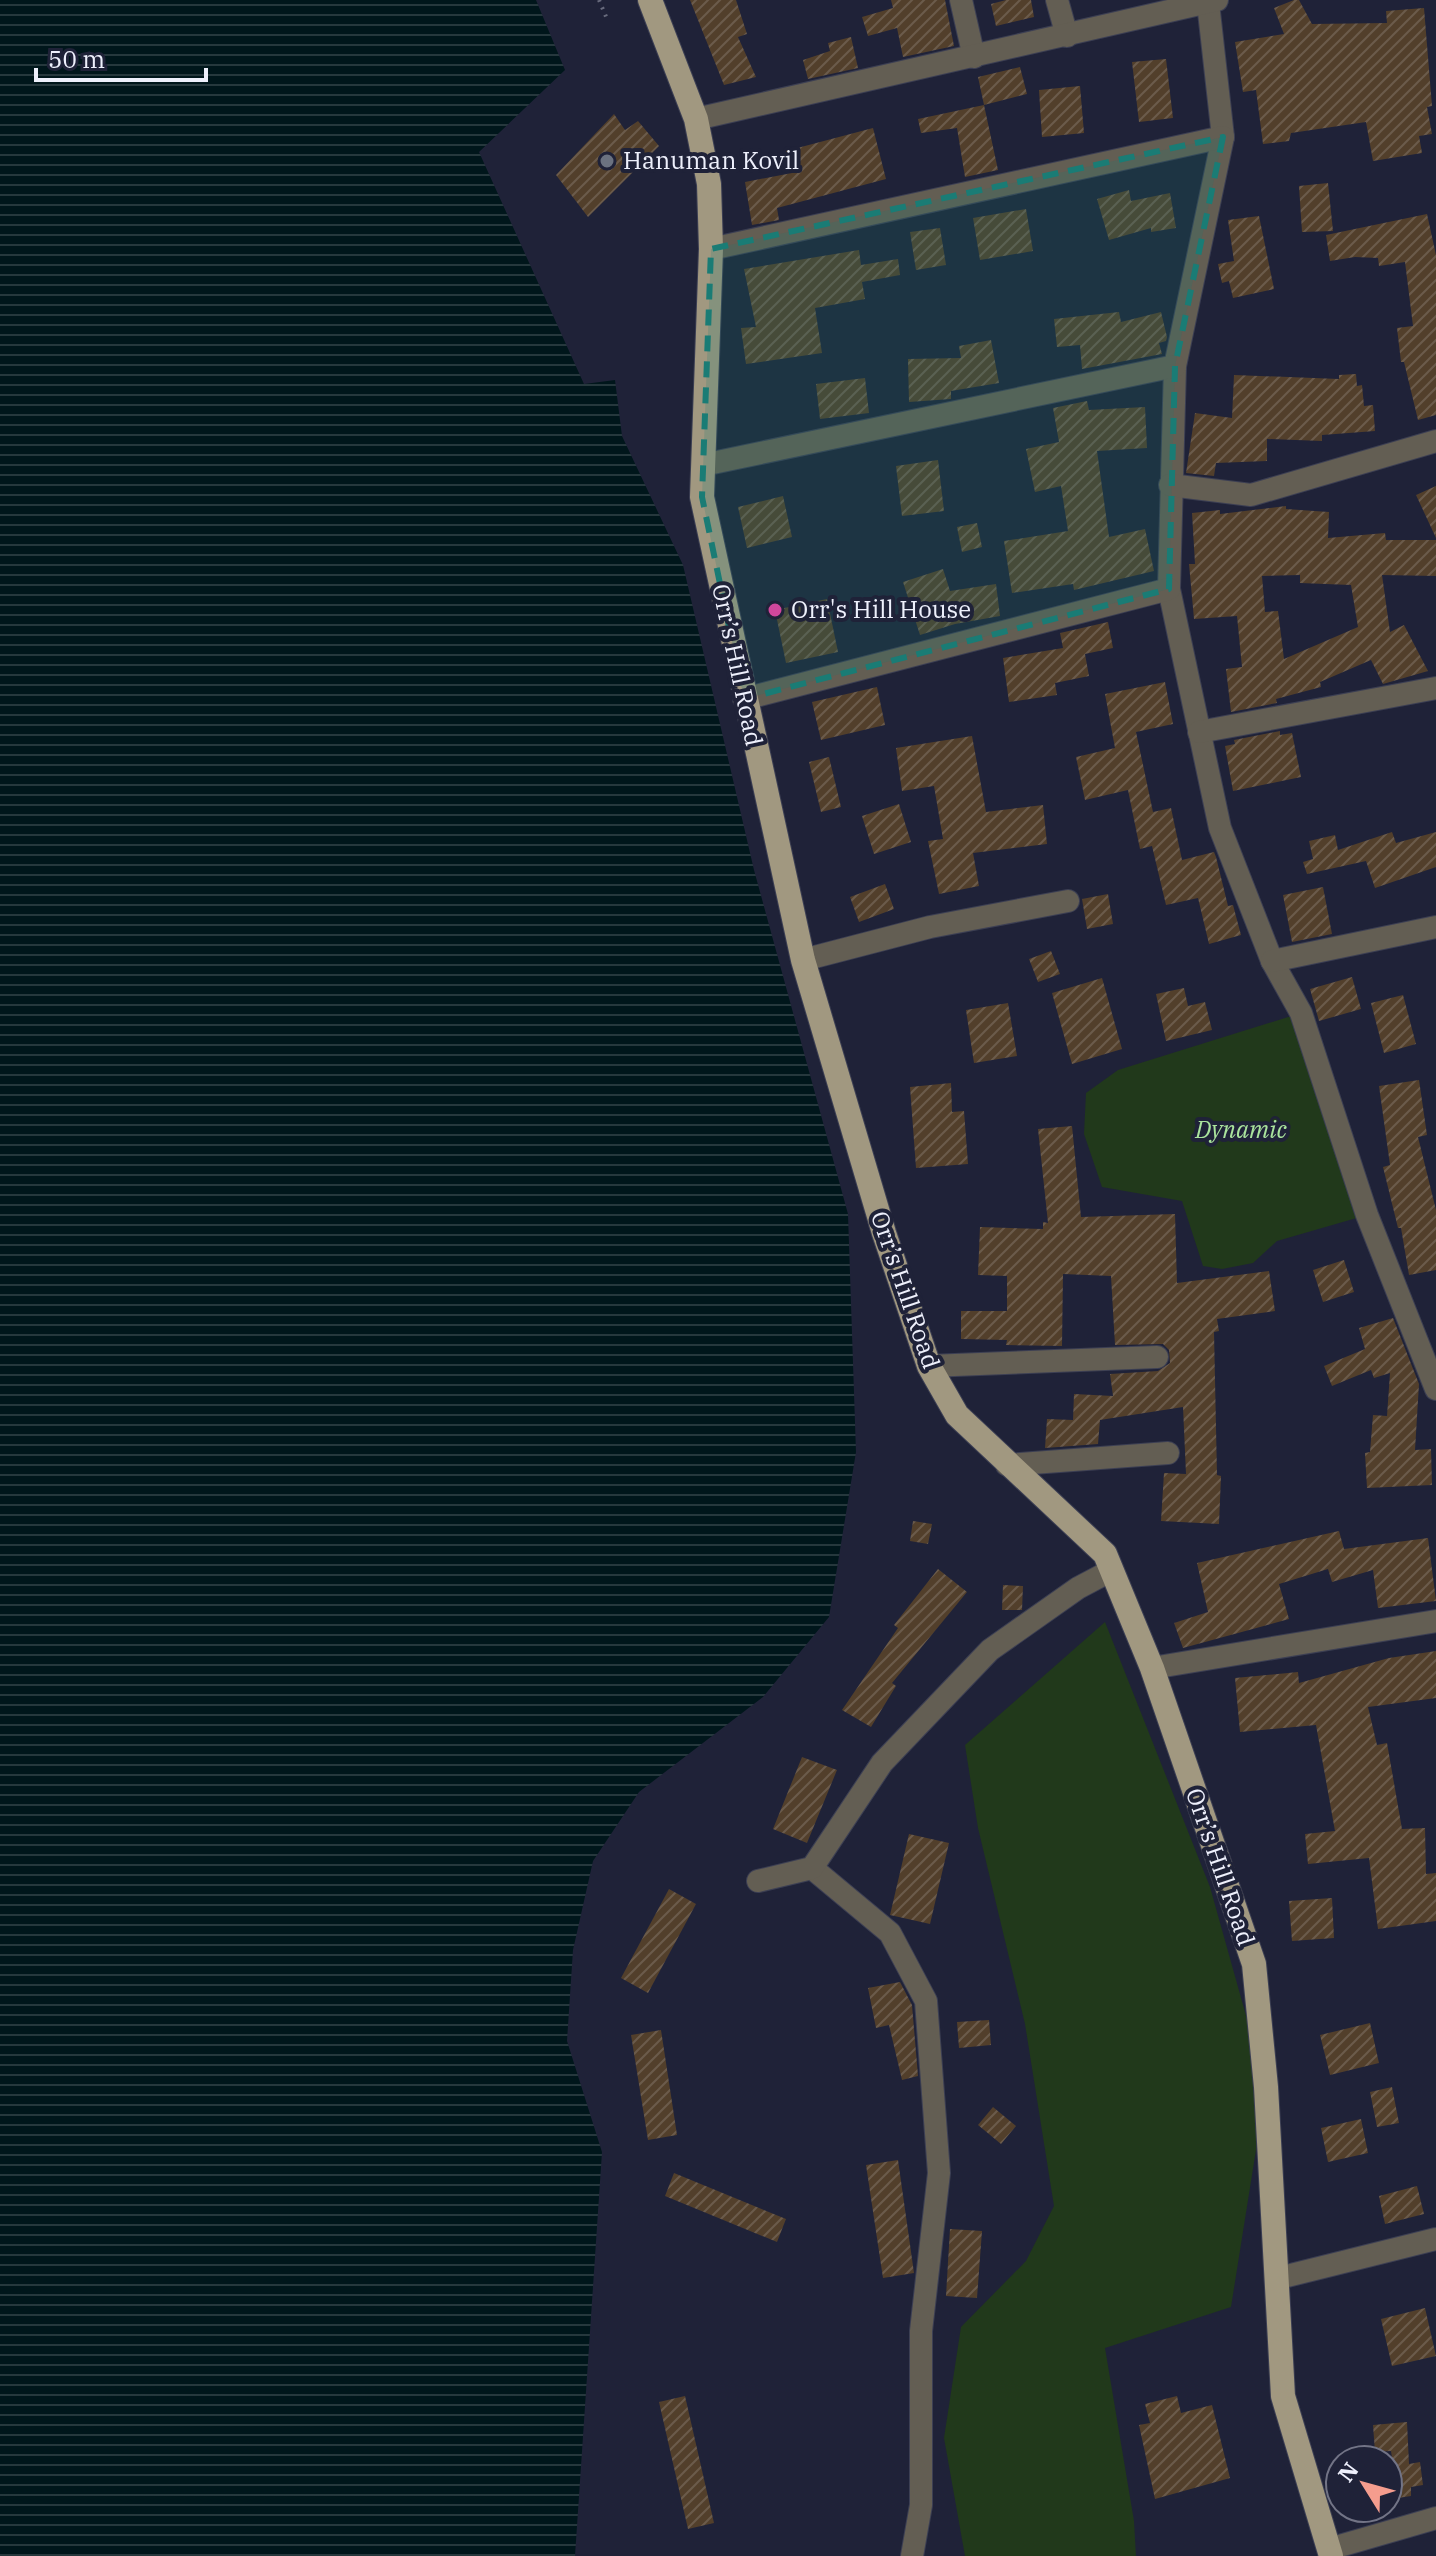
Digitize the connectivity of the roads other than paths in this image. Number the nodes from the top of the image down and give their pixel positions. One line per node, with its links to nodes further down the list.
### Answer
1 (650, 0): 7 (main road, Orr’s Hill Road)
2 (961, 0): 6 (street)
3 (1057, 0): 5 (street)
4 (1212, 1): 5 (street); 8 (street)
5 (1067, 36): 6 (street)
6 (974, 57): 7 (street)
7 (696, 119): 9 (main road, Orr’s Hill Road)
8 (1223, 137): 9 (street); 10 (street)
9 (711, 249): 12 (main road, Orr’s Hill Road)
10 (1175, 366): 12 (street); 13 (street)
11 (1436, 441): 13 (street)
12 (703, 465): 16 (main road, Orr’s Hill Road)
13 (1170, 485): 14 (street)
14 (1169, 589): 16 (street); 17 (street)
15 (1436, 688): 17 (street)
16 (744, 699): 20 (main road, Orr’s Hill Road)
17 (1199, 732): 21 (street)
18 (1068, 901): 20 (street)
19 (1436, 927): 21 (street)
20 (803, 960): 23 (main road, Orr’s Hill Road)
21 (1272, 961): 24 (street)
22 (1157, 1357): 23 (street)
23 (929, 1366): 26 (main road, Orr’s Hill Road)
24 (1436, 1389)
25 (1168, 1453): 26 (street)
26 (1007, 1465): 27 (main road, Orr’s Hill Road)
27 (1112, 1570): 29 (main road, Orr’s Hill Road); 30 (street)
28 (1436, 1621): 29 (street)
29 (1152, 1668): 33 (main road, Orr’s Hill Road)
30 (812, 1868): 31 (street); 36 (street)
31 (758, 1881)
32 (1436, 2239): 33 (street)
33 (1279, 2278): 35 (main road, Orr’s Hill Road)
34 (1436, 2518): 35 (street)
35 (1330, 2552)
36 (912, 2556)

